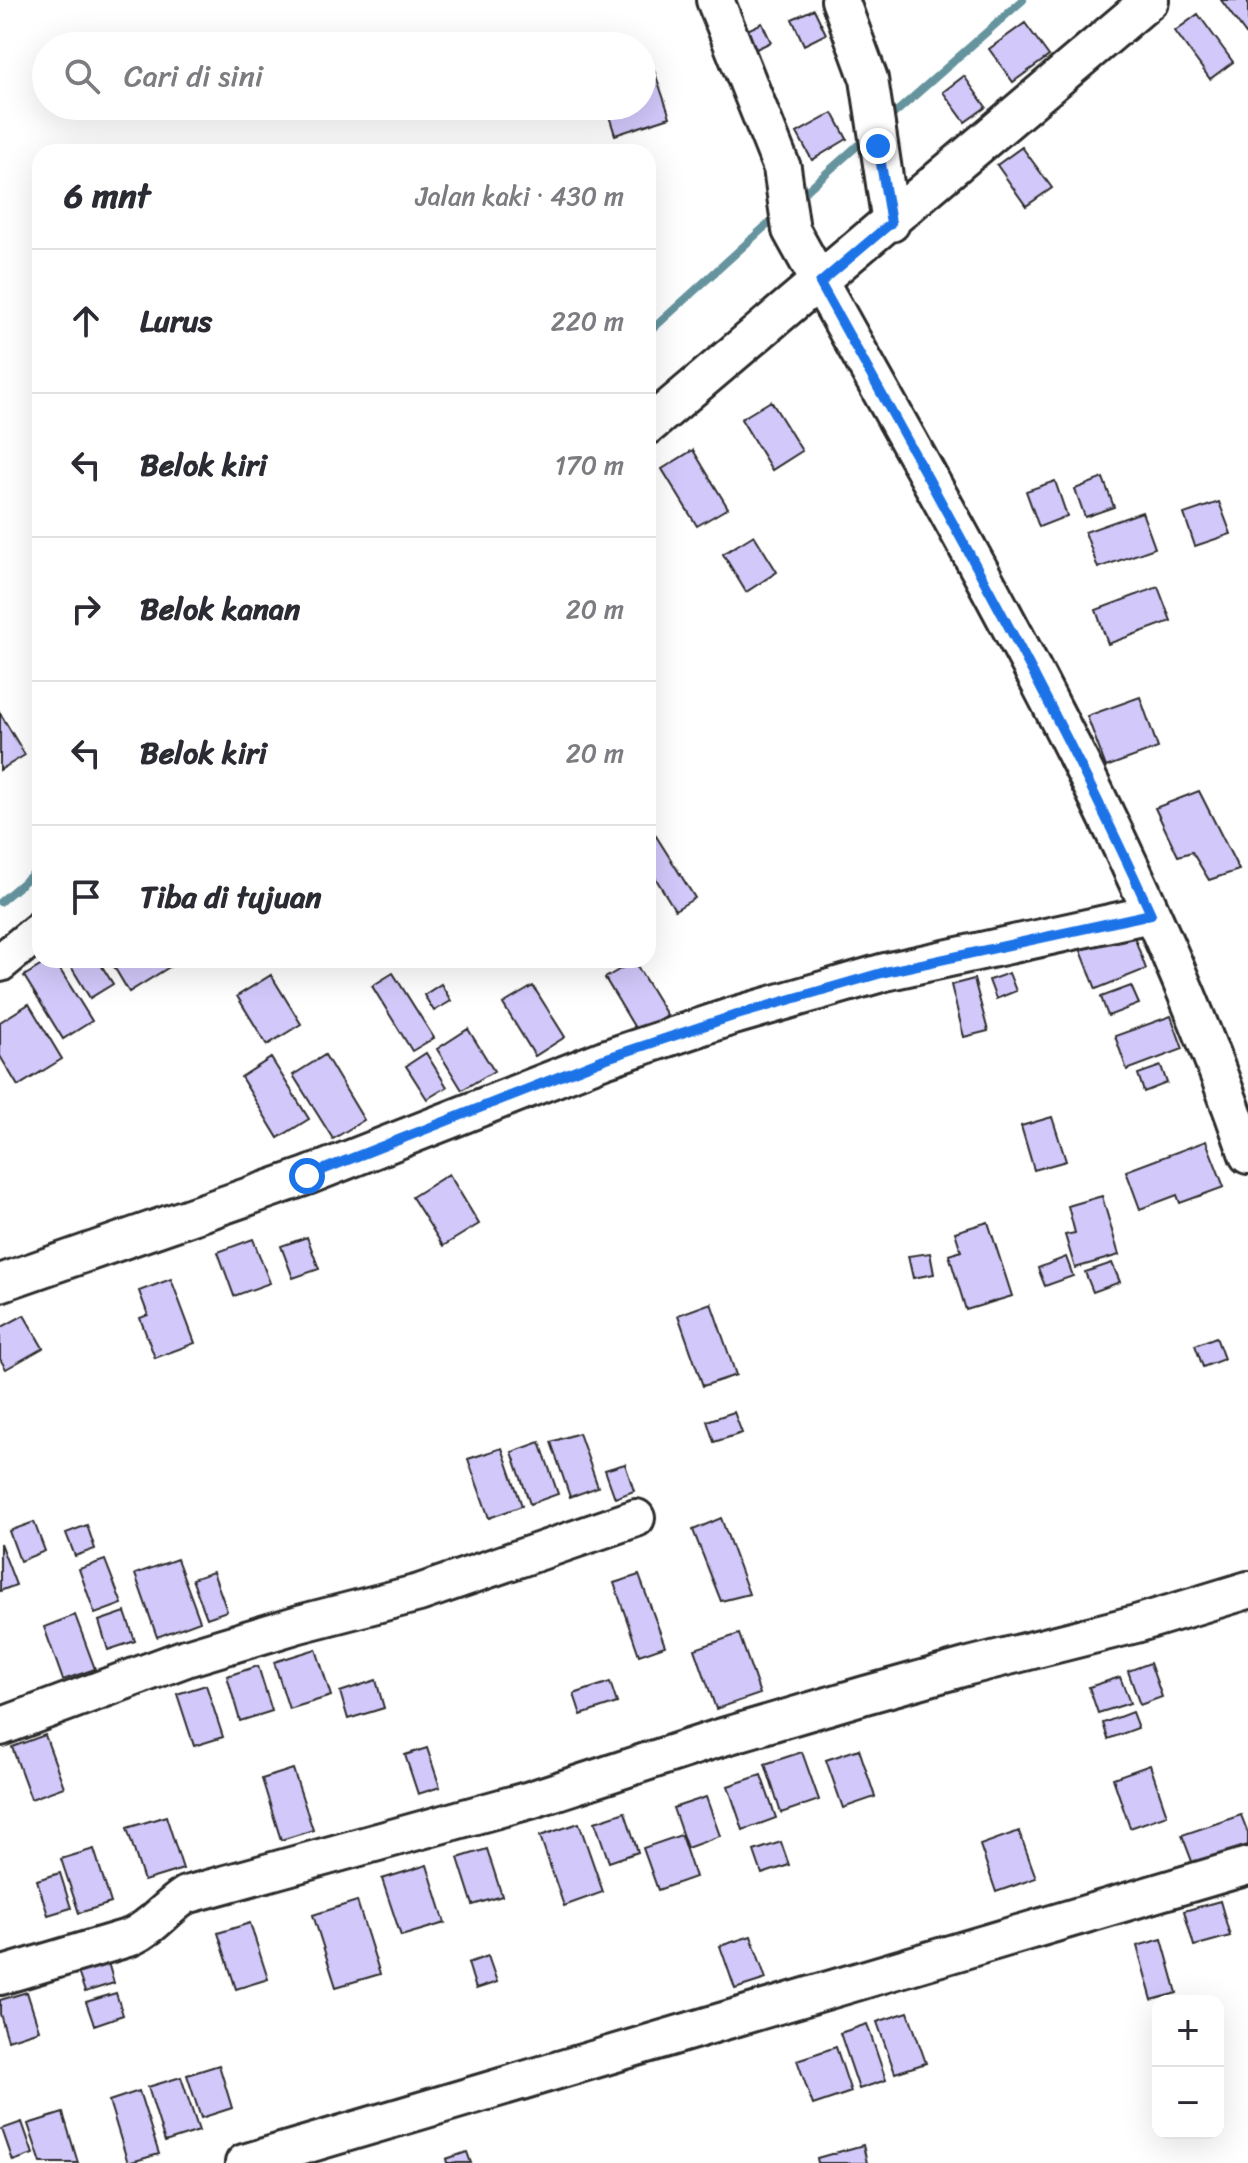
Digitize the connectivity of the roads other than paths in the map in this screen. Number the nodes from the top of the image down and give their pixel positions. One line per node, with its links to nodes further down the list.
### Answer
1 (715, 0): 5 (street)
2 (840, 0): 4 (street)
3 (1150, 0): 4 (street)
4 (891, 223): 5 (street)
5 (820, 283): 6 (street); 7 (street)
6 (656, 419)
7 (1151, 914): 10 (street); 11 (street)
8 (32, 937): 9 (street)
9 (0, 963)
10 (1248, 1155)
11 (0, 1283)
12 (636, 1518): 14 (street)
13 (1248, 1590): 16 (street)
14 (0, 1727)
15 (1248, 1866): 17 (street)
16 (0, 1976)
17 (244, 2163)

